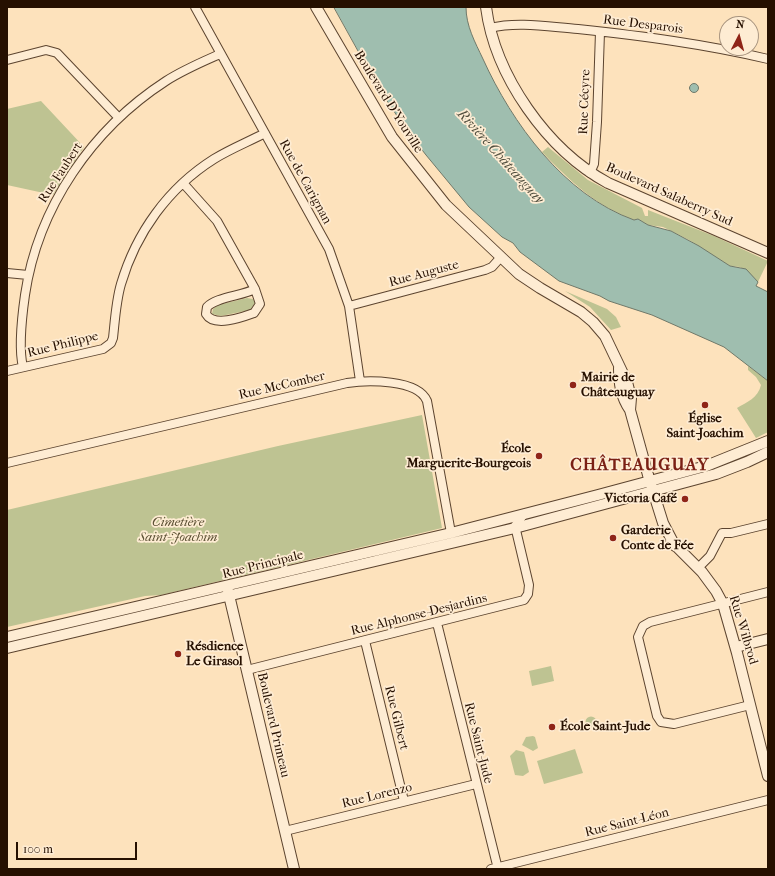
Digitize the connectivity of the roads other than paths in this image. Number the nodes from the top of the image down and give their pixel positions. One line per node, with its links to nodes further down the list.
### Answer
1 (194, 7): 6 (street, Rue de Carignan)
2 (316, 7): 14 (street, Boulevard D'Youville)
3 (486, 7): 4 (street, Boulevard Salaberry Sud)
4 (490, 28): 5 (street, Rue Desparois); 11 (street, Boulevard Salaberry Sud)
5 (600, 32): 7 (street, Rue Desparois); 11 (street, Rue Cécyre)
6 (220, 54): 9 (street, Rue Faubert); 10 (street, Rue de Carignan)
7 (768, 59)
8 (7, 60): 9 (street)
9 (118, 118): 16 (street, Rue Faubert)
10 (265, 134): 12 (street, Rue Philippe); 18 (street, Rue de Carignan)
11 (590, 173): 13 (street, Boulevard Salaberry Sud)
12 (184, 183): 17 (street); 19 (street, Rue Philippe)
13 (768, 253)
14 (501, 257): 18 (street, Rue Auguste); 27 (street, Boulevard D'Youville)
15 (7, 272): 16 (street)
16 (28, 275): 19 (street, Rue Faubert)
17 (255, 289): 17 (street)
18 (349, 306): 21 (street, Rue de Carignan)
19 (23, 367): 20 (street, Rue Philippe)
20 (7, 371)
21 (360, 381): 26 (street, Rue McComber); 31 (street, Rue McComber)
22 (768, 440): 27 (street, Rue Principale)
23 (768, 452): 25 (street, Rue Principale)
24 (768, 456): 25 (street, Rue Principale)
25 (754, 460): 27 (street, Rue Principale)
26 (7, 463)
27 (651, 488): 28 (street, Rue Principale); 30 (street, Rue Principale); 32 (street, Rue Wilbrod)
28 (524, 514): 30 (street); 31 (street, Rue Principale)
29 (768, 526): 32 (street)
30 (516, 528): 33 (street, Rue Principale); 36 (street, Rue Alphonse-Desjardins)
31 (450, 533): 33 (street, Rue Principale)
32 (698, 568): 35 (street, Rue Wilbrod)
33 (228, 592): 37 (street, Rue Principale); 41 (street, Rue Principale); 42 (street, Boulevard Primeau)
34 (768, 592): 35 (street)
35 (723, 604): 40 (street, Rue Wilbrod); 43 (street)
36 (436, 623): 39 (street, Rue Alphonse-Desjardins); 46 (street, Rue Saint-Jude)
37 (7, 637)
38 (768, 639): 40 (street)
39 (365, 641): 42 (street, Rue Alphonse-Desjardins); 48 (street, Rue Gilbert)
40 (736, 647): 43 (street, Rue Wilbrod)
41 (7, 648)
42 (247, 670): 49 (street, Boulevard Primeau)
43 (750, 705): 44 (street, Rue Wilbrod)
44 (764, 744): 45 (street, Rue Wilbrod)
45 (768, 776)
46 (476, 784): 48 (street, Rue Lorenzo); 50 (street, Rue Saint-Jude)
47 (768, 800): 50 (street, Rue Saint-Léon)
48 (404, 801): 49 (street, Rue Lorenzo)
49 (285, 831): 51 (street, Boulevard Primeau)
50 (495, 868)
51 (294, 869)

